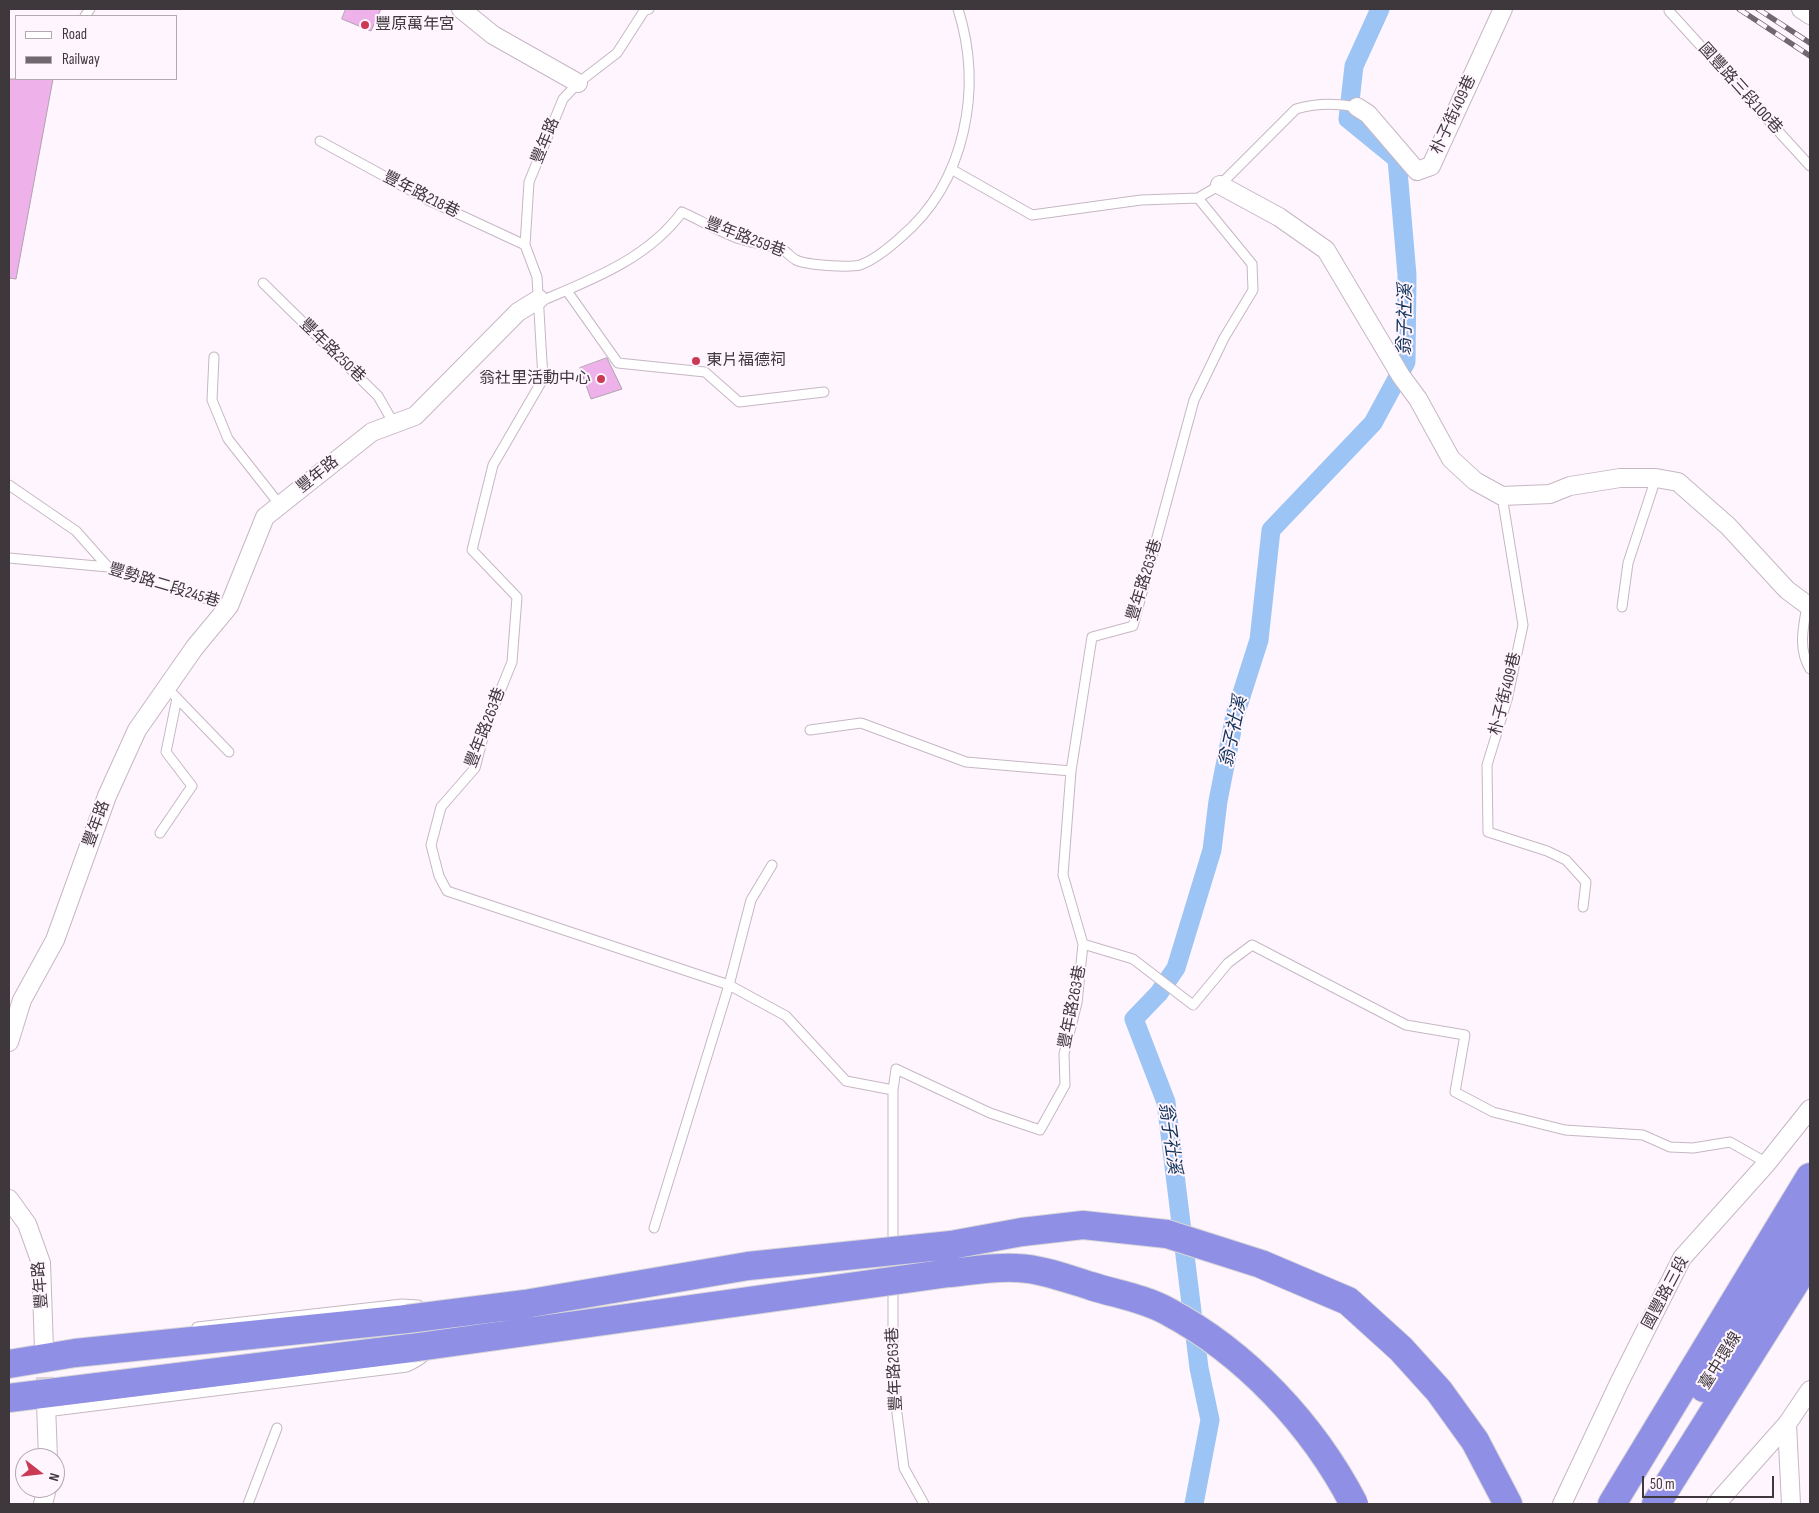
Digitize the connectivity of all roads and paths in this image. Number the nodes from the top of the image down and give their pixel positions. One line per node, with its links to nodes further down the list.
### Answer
1 (460, 9): 8 (street)
2 (649, 9): 8 (lane, 豐年路)
3 (958, 9): 12 (lane, 豐年路259巷)
4 (1503, 9): 9 (street, 朴子街409巷)
5 (1801, 9): 7 (street)
6 (1669, 11): 11 (lane, 國豐路三段100巷)
7 (1810, 15)
8 (578, 83): 15 (lane, 豐年路)
9 (1349, 106): 13 (lane, 朴子街409巷)
10 (320, 141): 15 (lane, 豐年路218巷)
11 (1810, 166)
12 (951, 169): 14 (lane); 17 (lane, 豐年路259巷)
13 (1220, 185): 14 (lane, 朴子街409巷); 24 (street)
14 (1198, 198): 35 (lane, 豐年路263巷)
15 (525, 245): 18 (lane, 豐年路)
16 (262, 283): 21 (lane, 豐年路250巷)
17 (567, 290): 18 (lane, 豐年路259巷); 20 (lane)
18 (539, 299): 21 (street, 豐年路); 40 (lane, 豐年路263巷)
19 (214, 357): 25 (lane)
20 (824, 392)
21 (394, 424): 25 (street, 豐年路)
22 (1656, 478): 24 (street); 29 (street); 30 (lane)
23 (9, 485): 27 (lane)
24 (1502, 496): 38 (lane, 朴子街409巷)
25 (280, 505): 28 (street, 豐年路)
26 (9, 558): 27 (lane, 豐勢路二段245巷)
27 (108, 567): 28 (lane, 豐勢路二段245巷)
28 (228, 606): 32 (street, 豐年路)
29 (1809, 606): 31 (lane)
30 (1622, 607)
31 (1810, 669)
32 (172, 693): 34 (lane); 36 (lane); 41 (street, 豐年路)
33 (810, 730): 35 (lane)
34 (229, 752)
35 (1071, 771): 39 (lane, 豐年路263巷)
36 (160, 833)
37 (772, 865): 40 (lane)
38 (1583, 907)
39 (1083, 944): 42 (lane, 豐年路263巷); 44 (lane)
40 (729, 985): 42 (lane, 豐年路263巷); 48 (lane)
41 (9, 1042)
42 (893, 1090): 61 (lane, 豐年路263巷)
43 (1810, 1109): 44 (street, 國豐路三段)
44 (1767, 1163): 64 (street, 國豐路三段)
45 (1810, 1177): 65 (highway)
46 (9, 1199): 52 (street, 豐年路)
47 (1810, 1217): 66 (highway, 臺中環線)
48 (654, 1228)
49 (1810, 1259): 67 (highway, 臺中環線)
50 (1810, 1294): 68 (highway)
51 (183, 1328): 56 (lane)
52 (47, 1346)
53 (9, 1364): 63 (highway, bridge)
54 (1810, 1390): 57 (street)
55 (9, 1398): 62 (highway, bridge)
56 (46, 1408): 59 (street)
57 (1786, 1424): 69 (street); 70 (street)
58 (277, 1428): 60 (lane)
59 (48, 1448)
60 (248, 1504)
61 (924, 1504)
62 (1354, 1504)
63 (1508, 1504)
64 (1562, 1504)
65 (1612, 1504)
66 (1632, 1504)
67 (1656, 1504)
68 (1673, 1504)
69 (1716, 1504)
70 (1791, 1504)

